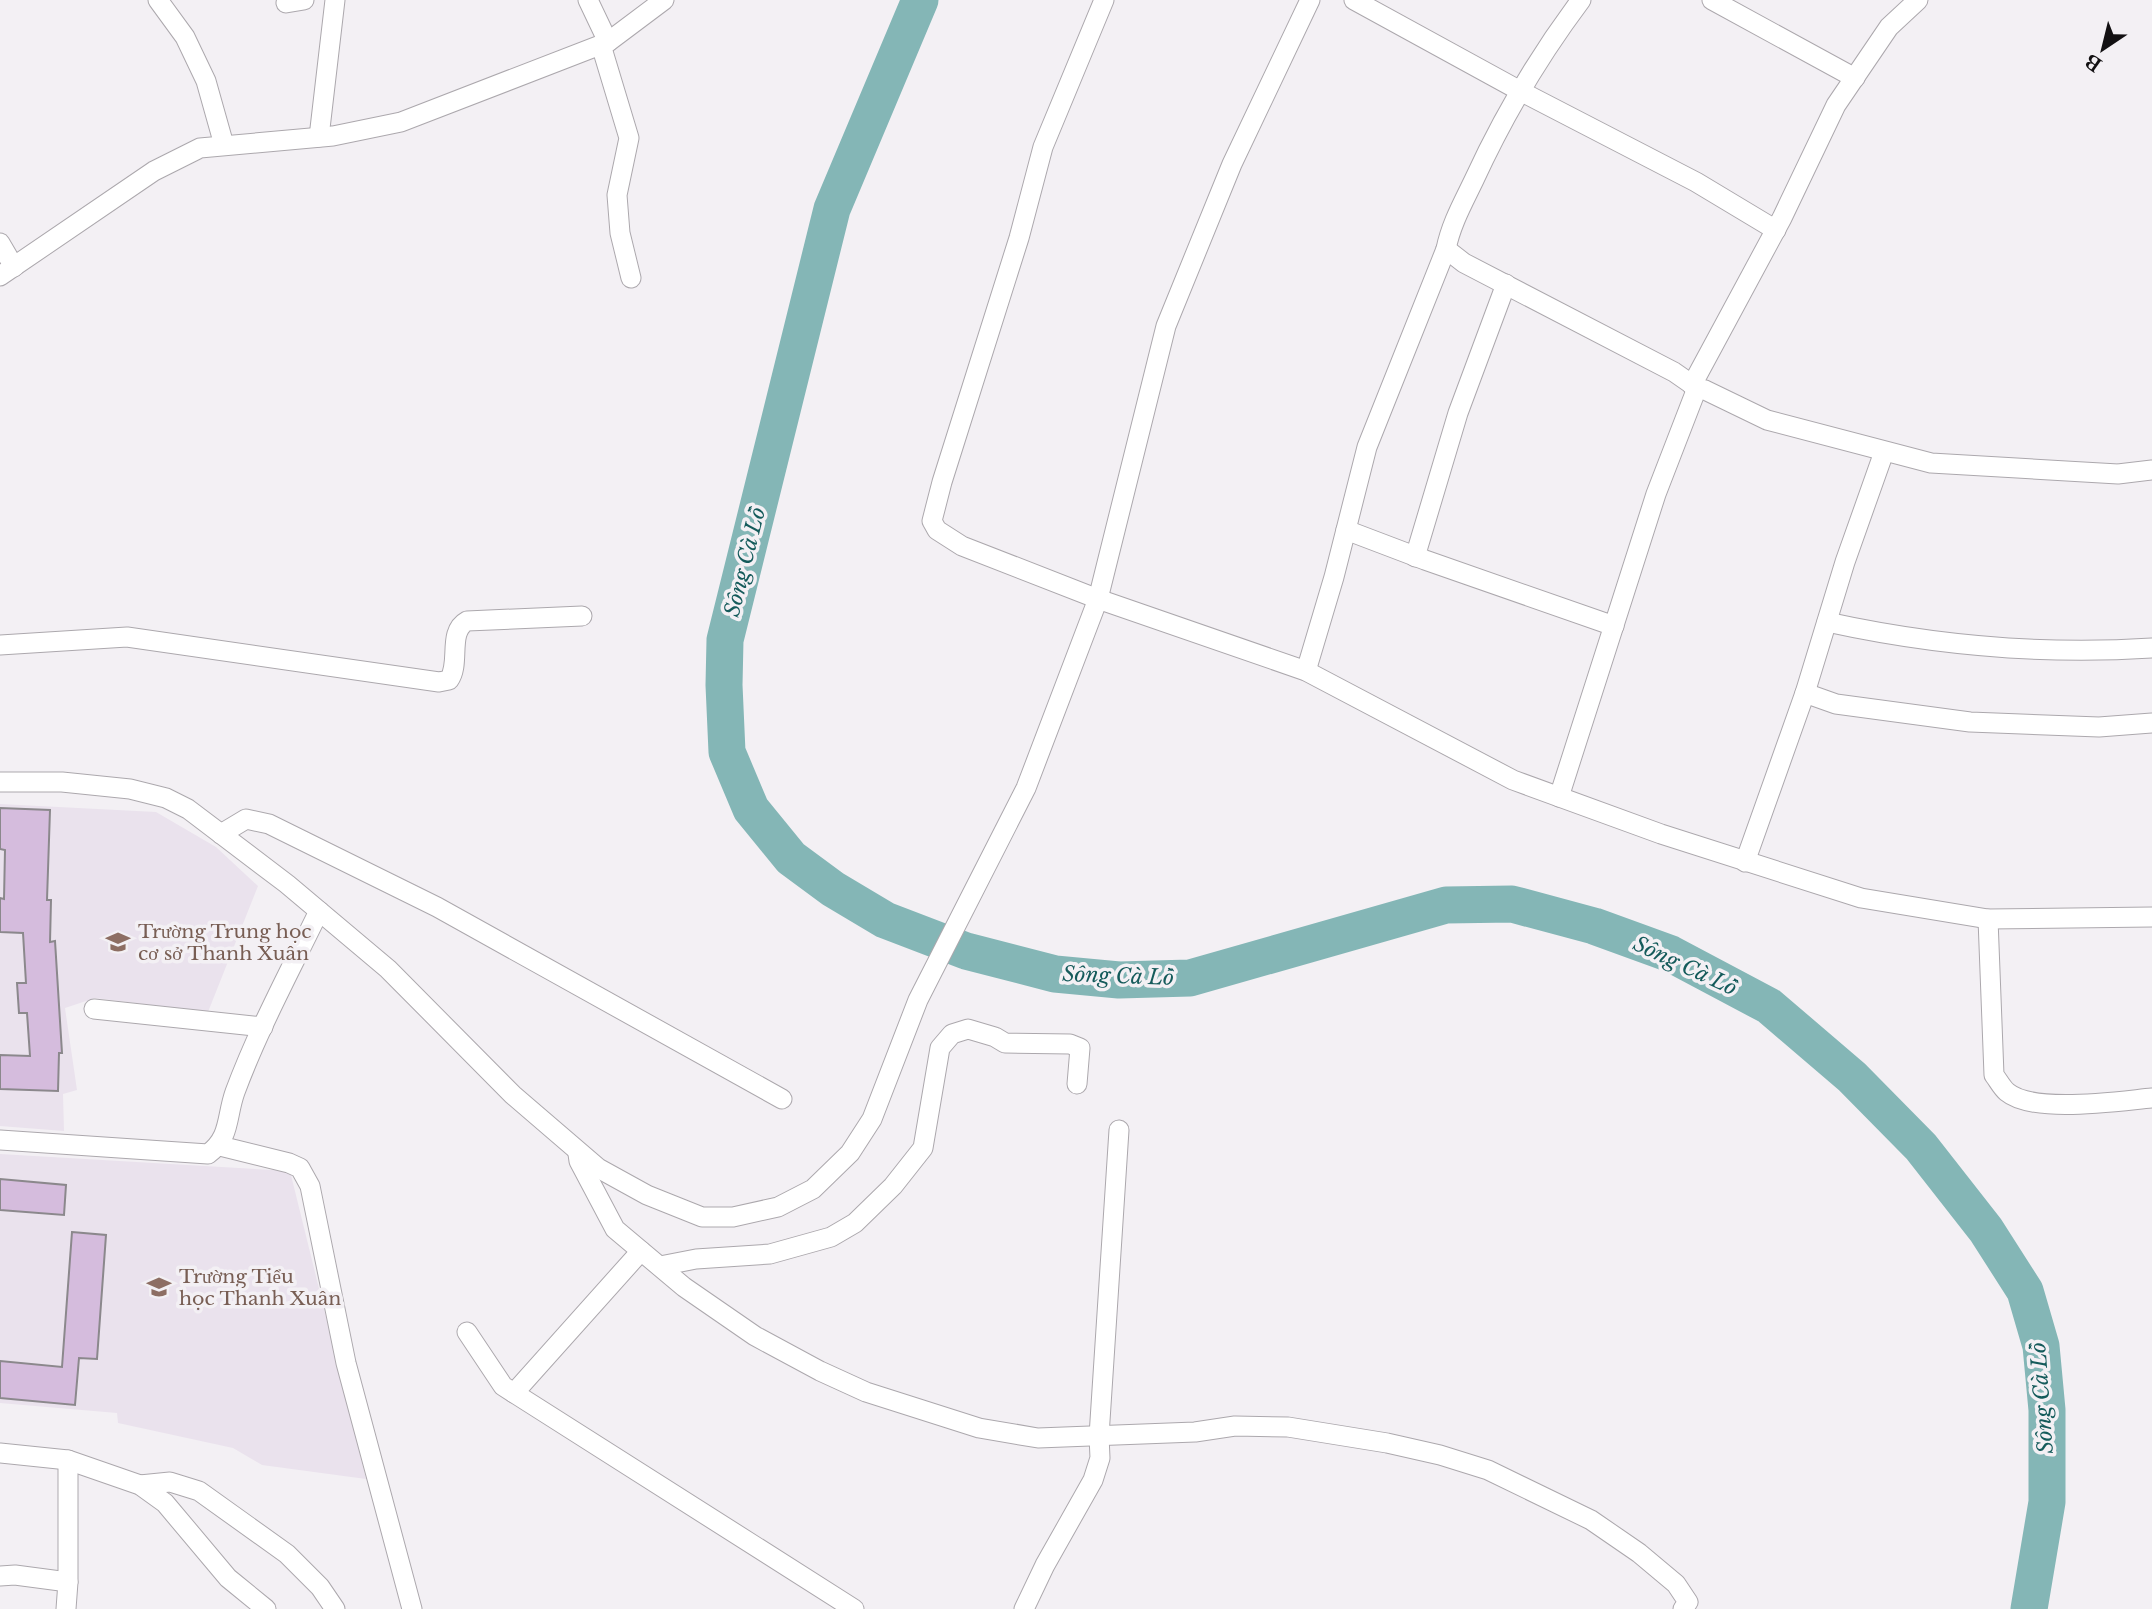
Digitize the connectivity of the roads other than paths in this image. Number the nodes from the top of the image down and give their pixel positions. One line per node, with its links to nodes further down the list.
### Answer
1 (158, 0): 15 (street)
2 (335, 0): 14 (street)
3 (588, 0): 11 (street)
4 (664, 0): 11 (street)
5 (1104, 0): 27 (street)
6 (1310, 0): 27 (street)
7 (1354, 0): 13 (street)
8 (1581, 0): 13 (street)
9 (1712, 0): 12 (street)
10 (1918, 0): 12 (street)
11 (604, 43): 14 (street); 20 (street)
12 (1855, 78): 16 (street)
13 (1522, 92): 16 (street); 18 (street)
14 (319, 137): 15 (street)
15 (224, 145): 19 (street)
16 (1776, 230): 22 (street)
17 (0, 243): 19 (street)
18 (1446, 249): 21 (street); 25 (street)
19 (7, 271)
20 (631, 278)
21 (1506, 284): 22 (street); 26 (street)
22 (1694, 386): 23 (street); 30 (street)
23 (1884, 452): 24 (street); 29 (street)
24 (2152, 470)
25 (1346, 530): 26 (street); 33 (street)
26 (1416, 557): 30 (street)
27 (1098, 599): 33 (street); 51 (street)
28 (582, 616): 31 (street)
29 (1827, 622): 32 (street); 34 (street)
30 (1614, 626): 37 (street)
31 (0, 645)
32 (2152, 648)
33 (1306, 671): 37 (street)
34 (1805, 693): 35 (street); 39 (street)
35 (2152, 723)
36 (0, 782): 38 (street)
37 (1559, 797): 39 (street)
38 (221, 834): 40 (street); 47 (street)
39 (1745, 862): 42 (street)
40 (319, 911): 44 (street); 51 (street)
41 (2152, 917): 42 (street)
42 (1989, 919): 46 (street)
43 (94, 1009): 44 (street)
44 (263, 1027): 50 (street)
45 (1077, 1084): 53 (street)
46 (2152, 1098)
47 (782, 1099)
48 (1119, 1130): 56 (street)
49 (0, 1140): 50 (street)
50 (220, 1146): 65 (street)
51 (578, 1151): 52 (street)
52 (641, 1251): 53 (street); 55 (street)
53 (660, 1266): 56 (street)
54 (467, 1332): 55 (street)
55 (514, 1393): 66 (street)
56 (1099, 1436): 67 (street); 68 (street)
57 (0, 1453): 58 (street)
58 (68, 1460): 59 (street); 61 (street)
59 (141, 1485): 63 (street); 64 (street)
60 (0, 1576): 61 (street)
61 (68, 1582): 62 (street)
62 (66, 1609)
63 (266, 1609)
64 (335, 1609)
65 (412, 1609)
66 (854, 1609)
67 (1024, 1609)
68 (1683, 1609)

